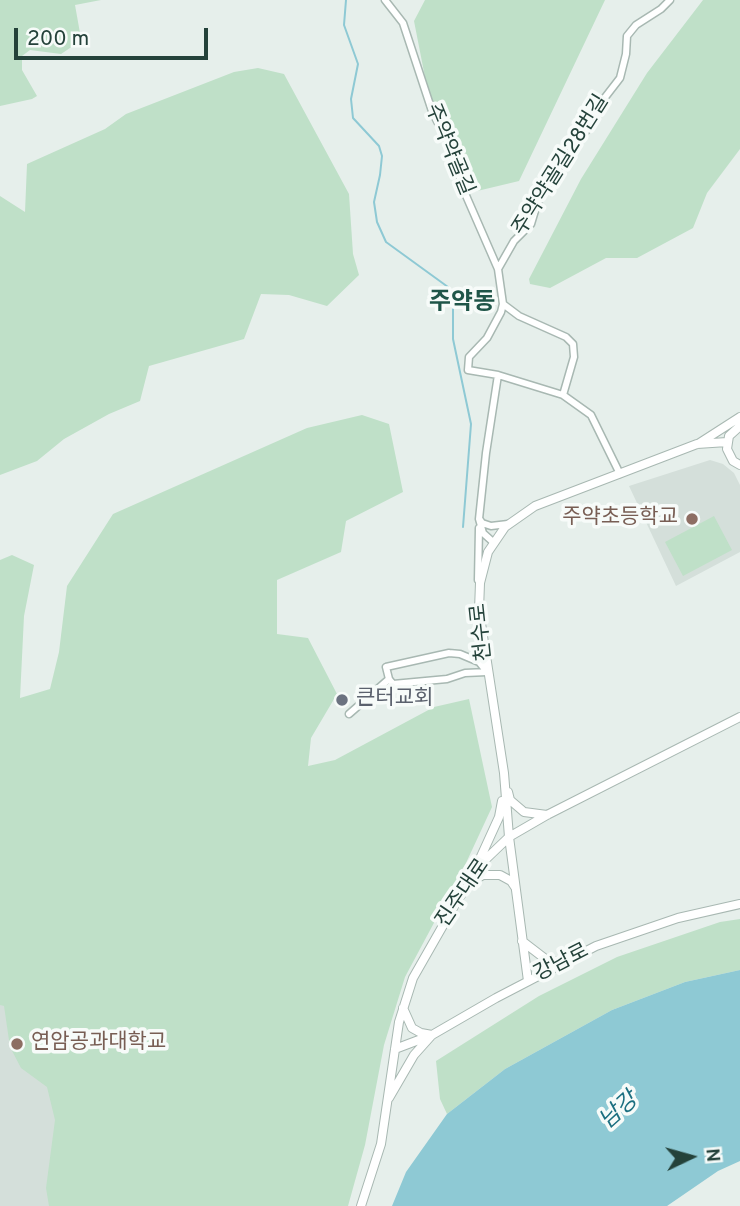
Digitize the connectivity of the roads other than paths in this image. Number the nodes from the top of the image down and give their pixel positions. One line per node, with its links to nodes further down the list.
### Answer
1 (385, 0): 3 (street, 주약약골길)
2 (670, 0): 3 (street, 주약약골길28번길)
3 (499, 269): 4 (street, 주약약골길)
4 (503, 304): 5 (street); 6 (street)
5 (498, 375): 6 (street); 13 (street)
6 (563, 395): 12 (street)
7 (740, 417): 10 (street)
8 (740, 426): 9 (street)
9 (727, 442): 10 (street, 천수로); 11 (street)
10 (697, 444): 12 (street, 천수로)
11 (740, 465)
12 (621, 474): 14 (street, 천수로)
13 (479, 519): 14 (street); 15 (street); 16 (street)
14 (508, 524): 15 (street, 천수로)
15 (493, 542): 16 (street, 천수로)
16 (479, 610): 17 (street, 천수로)
17 (487, 672): 18 (street); 18 (street); 21 (street, 천수로)
18 (389, 679): 19 (street)
19 (349, 714)
20 (740, 717): 22 (street, 진주대로)
21 (504, 773): 22 (street); 23 (street, 천수로); 24 (street)
22 (547, 815): 23 (street, 진주대로)
23 (509, 837): 24 (street, 진주대로); 25 (street, 천수로)
24 (465, 888): 25 (street); 30 (street, 진주대로)
25 (516, 890): 27 (street, 천수로)
26 (740, 904): 28 (street, 강남로)
27 (522, 942): 28 (street); 29 (street, 천수로)
28 (564, 962): 29 (street, 강남로)
29 (528, 981): 31 (street, 강남로)
30 (403, 1007): 31 (street); 32 (street, 진주대로)
31 (432, 1035): 32 (street, 강남로); 33 (street)
32 (395, 1049): 33 (street, 진주대로)
33 (386, 1104): 34 (street, 진주대로)
34 (361, 1206)

